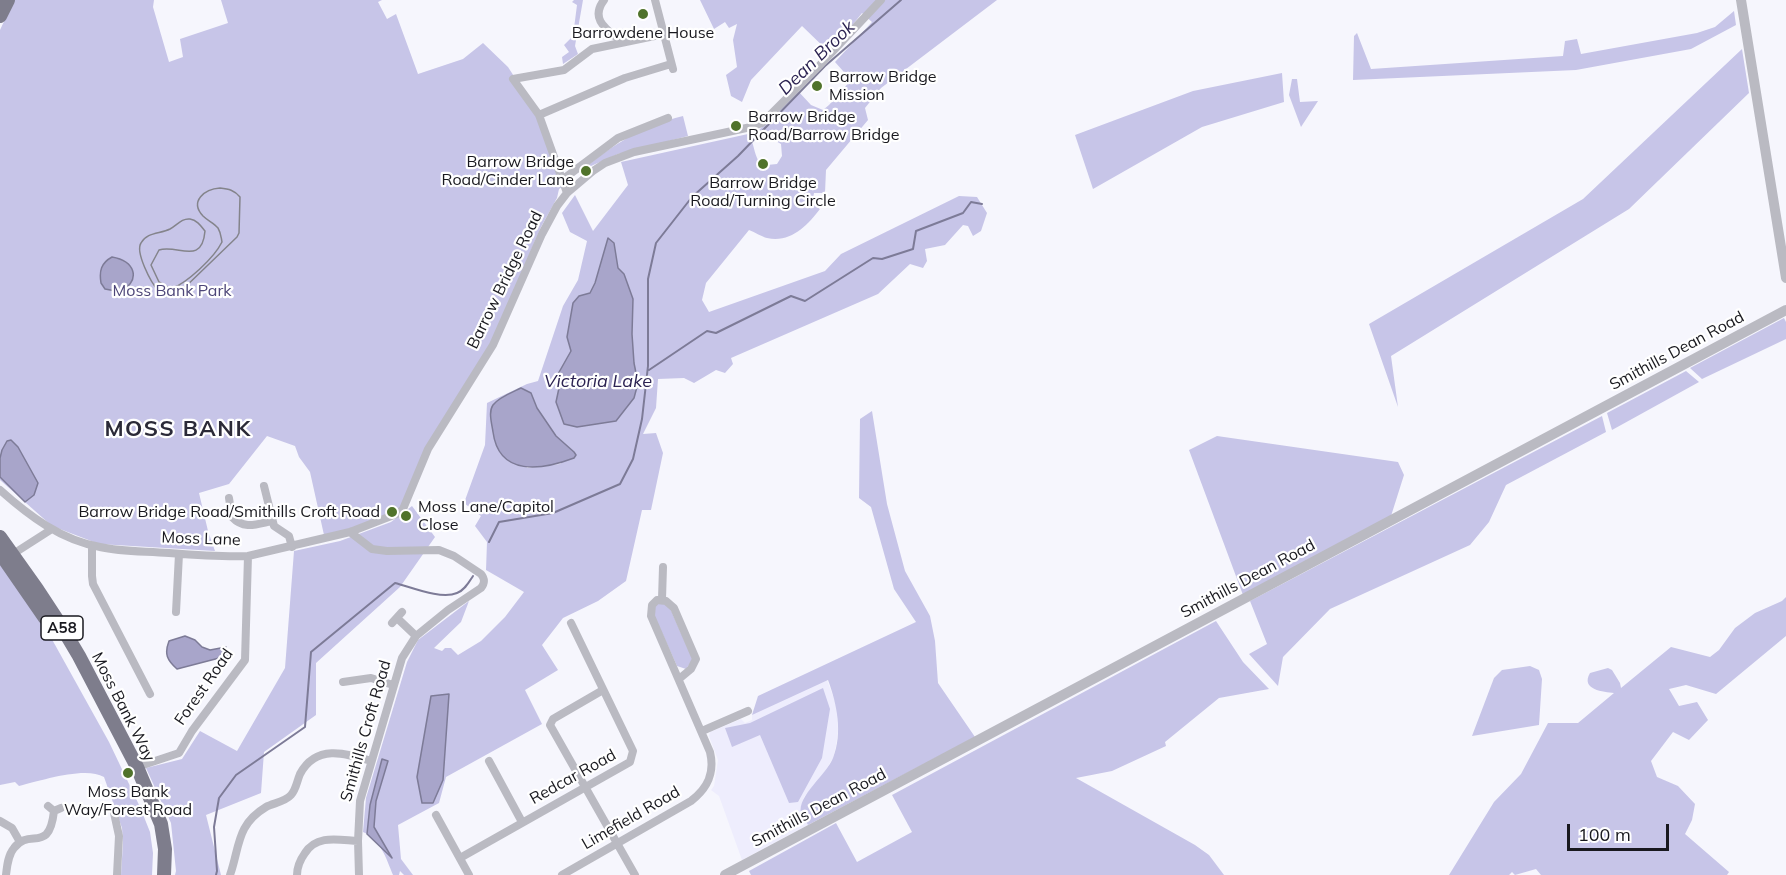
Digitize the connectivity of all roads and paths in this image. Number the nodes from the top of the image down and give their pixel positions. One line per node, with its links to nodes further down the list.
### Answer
1 (8, 0): 6 (highway)
2 (604, 0): 8 (street)
3 (655, 0): 7 (street)
4 (881, 0): 12 (street, Barrow Bridge Road)
5 (1741, 0): 13 (street)
6 (0, 16)
7 (664, 34): 8 (street); 9 (street)
8 (622, 42): 9 (street)
9 (539, 115): 11 (street)
10 (668, 118): 11 (street)
11 (562, 180): 12 (street)
12 (567, 193): 20 (street, Barrow Bridge Road)
13 (1786, 278)
14 (1786, 310): 63 (street, Smithills Dean Road)
15 (264, 486): 18 (street)
16 (0, 490): 19 (street, Moss Lane)
17 (229, 498): 18 (street)
18 (272, 521): 23 (street)
19 (52, 529): 22 (street, Moss Lane); 24 (street)
20 (350, 532): 23 (street, Moss Lane); 32 (street, Smithills Croft Road)
21 (0, 537): 24 (highway, Moss Bank Way / A58)
22 (92, 546): 25 (street, Moss Lane); 37 (street)
23 (292, 547): 26 (street, Moss Lane)
24 (7, 554): 42 (highway, Moss Bank Way / A58); 56 (highway, Moss Bank Way / A58)
25 (178, 554): 26 (street, Moss Lane); 29 (street)
26 (248, 555): 42 (street, Forest Road)
27 (663, 567): 28 (street, Limefield Road)
28 (662, 599): 34 (street, Limefield Road); 34 (street)
29 (176, 612)
30 (397, 618): 32 (street)
31 (571, 622): 36 (street, Redcar Road)
32 (416, 636): 35 (street, Smithills Croft Road)
33 (350, 670): 35 (street)
34 (680, 679): 39 (street, Limefield Road)
35 (393, 685): 40 (street, Smithills Croft Road)
36 (603, 690): 43 (street, Redcar Road); 43 (street)
37 (150, 694)
38 (748, 711): 39 (street)
39 (702, 731): 51 (street, Limefield Road)
40 (371, 761): 49 (street, Smithills Croft Road); 53 (street)
41 (489, 762): 48 (street)
42 (137, 767): 57 (highway, Moss Bank Way / A58)
43 (586, 788): 48 (street, Redcar Road); 51 (street)
44 (54, 809): 50 (street)
45 (114, 813): 55 (street)
46 (436, 815): 52 (street)
47 (0, 820): 50 (street)
48 (522, 822): 52 (street, Redcar Road)
49 (358, 841): 58 (street); 59 (street, Smithills Croft Road)
50 (20, 842): 54 (street)
51 (618, 843): 61 (street, Limefield Road); 62 (street)
52 (460, 858): 60 (street)
53 (229, 872)
54 (6, 875)
55 (117, 875)
56 (157, 875)
57 (164, 875)
58 (297, 875)
59 (359, 875)
60 (470, 875)
61 (562, 875)
62 (635, 875)
63 (725, 875)

